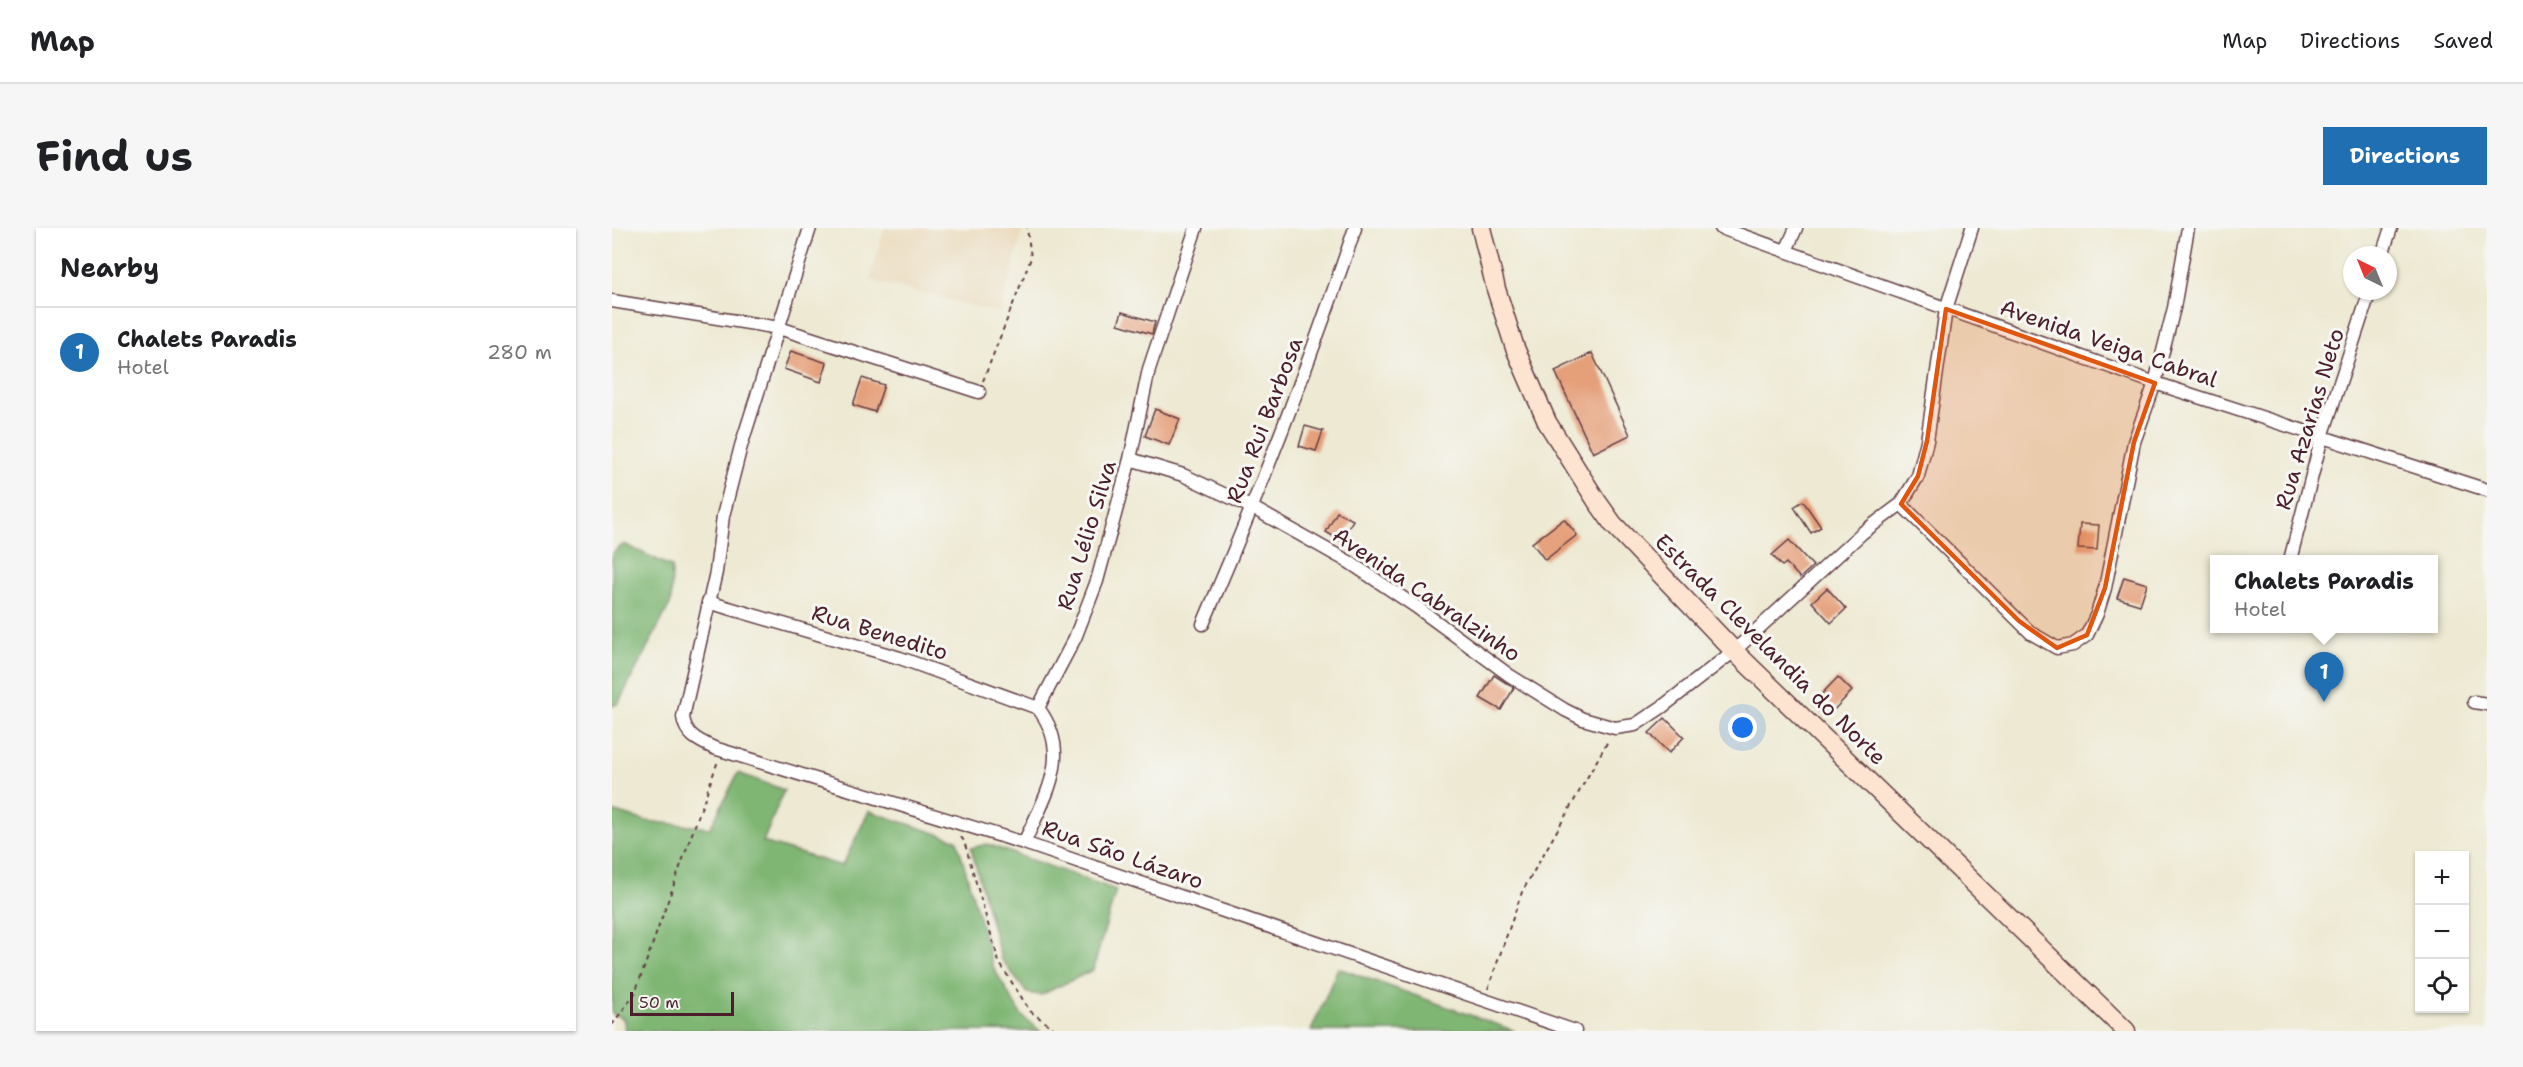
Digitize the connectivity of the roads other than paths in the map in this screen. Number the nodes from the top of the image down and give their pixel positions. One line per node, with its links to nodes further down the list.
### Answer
1 (810, 228): 15 (street)
2 (1196, 228): 19 (street, Rua Lélio Silva)
3 (1355, 228): 22 (street, Rua Rui Barbosa)
4 (1721, 228): 11 (street, Avenida Veiga Cabral)
5 (1796, 228): 11 (street)
6 (1972, 228): 14 (street)
7 (2188, 228): 16 (street)
8 (2391, 228): 10 (street)
9 (1479, 230): 26 (street, Estrada Clevelandia do Norte)
10 (2385, 246)
11 (1786, 251): 14 (street, Avenida Veiga Cabral)
12 (2367, 300): 18 (street, Rua Azarias Neto)
13 (612, 301): 15 (street)
14 (1946, 309): 16 (street, Avenida Veiga Cabral); 21 (street)
15 (779, 328): 17 (street); 24 (street)
16 (2154, 383): 18 (street, Avenida Veiga Cabral); 21 (street)
17 (979, 392)
18 (2322, 437): 20 (street, Avenida Veiga Cabral); 23 (street, Rua Azarias Neto)
19 (1130, 459): 22 (street, Avenida Cabralzinho); 29 (street, Rua Lélio Silva)
20 (2487, 490)
21 (1901, 504): 26 (street)
22 (1253, 508): 25 (street, Rua Rui Barbosa); 26 (street, Avenida Cabralzinho)
23 (2291, 555)
24 (708, 602): 29 (street, Rua Benedito); 30 (street, Rua São Lázaro)
25 (1203, 624)
26 (1734, 651): 32 (street, Estrada Clevelandia do Norte)
27 (2474, 702): 28 (street)
28 (2487, 704)
29 (1038, 708): 30 (street)
30 (1024, 843): 31 (street, Rua São Lázaro)
31 (1575, 1031)
32 (2126, 1031)

